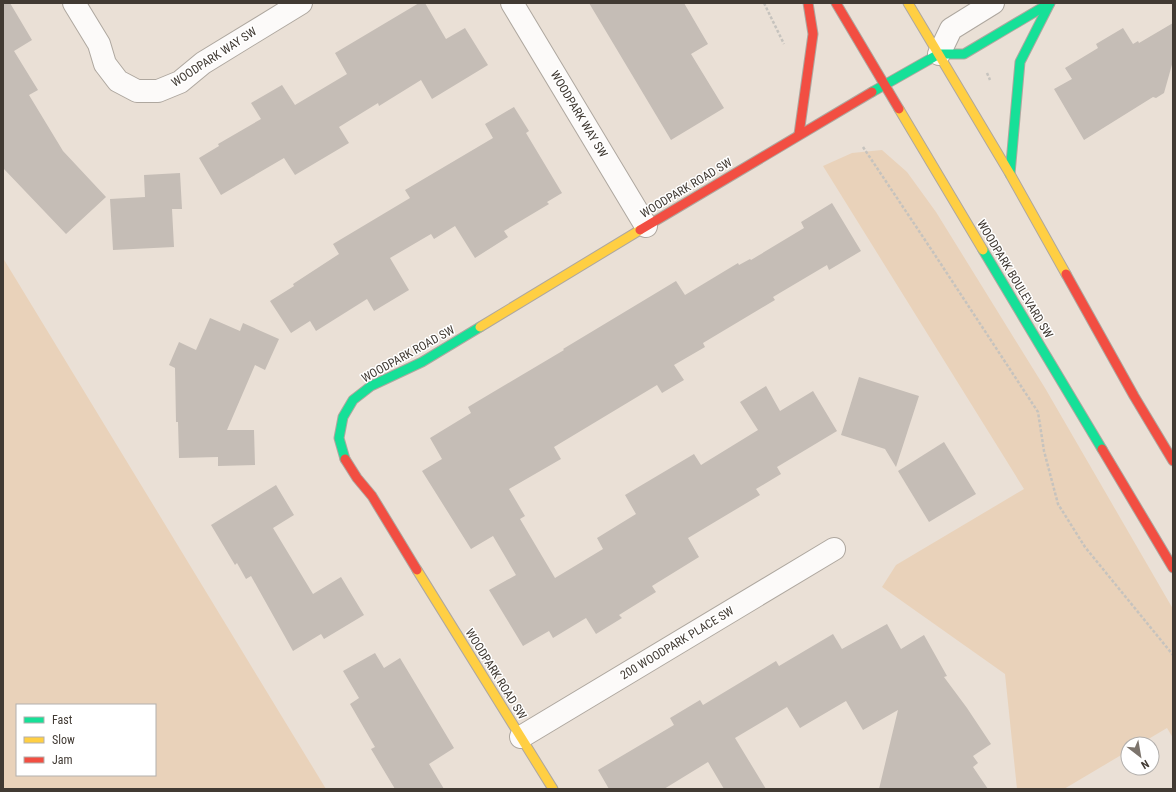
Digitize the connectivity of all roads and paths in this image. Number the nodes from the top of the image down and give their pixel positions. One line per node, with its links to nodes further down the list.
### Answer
1 (74, 3): 2 (street, WOODPARK WAY SW)
2 (301, 3)
3 (512, 3): 16 (street, WOODPARK WAY SW)
4 (764, 3): 10 (path)
5 (808, 3): 13 (street)
6 (836, 3): 12 (street, WOODPARK BOULEVARD SW)
7 (908, 3): 11 (street)
8 (994, 3): 11 (street)
9 (1050, 3): 11 (street); 15 (street)
10 (787, 49)
11 (939, 54): 12 (street, WOODPARK ROAD SW); 15 (street)
12 (885, 84): 13 (street, WOODPARK ROAD SW); 19 (street, WOODPARK BOULEVARD SW)
13 (799, 134): 16 (street, WOODPARK ROAD SW)
14 (863, 147): 20 (path)
15 (1010, 174): 17 (street)
16 (646, 226): 21 (street, WOODPARK ROAD SW)
17 (1173, 461)
18 (834, 549): 21 (street, 200 WOODPARK PLACE SW)
19 (1173, 568)
20 (1173, 655)
21 (521, 737): 22 (street, WOODPARK ROAD SW)
22 (553, 789)

